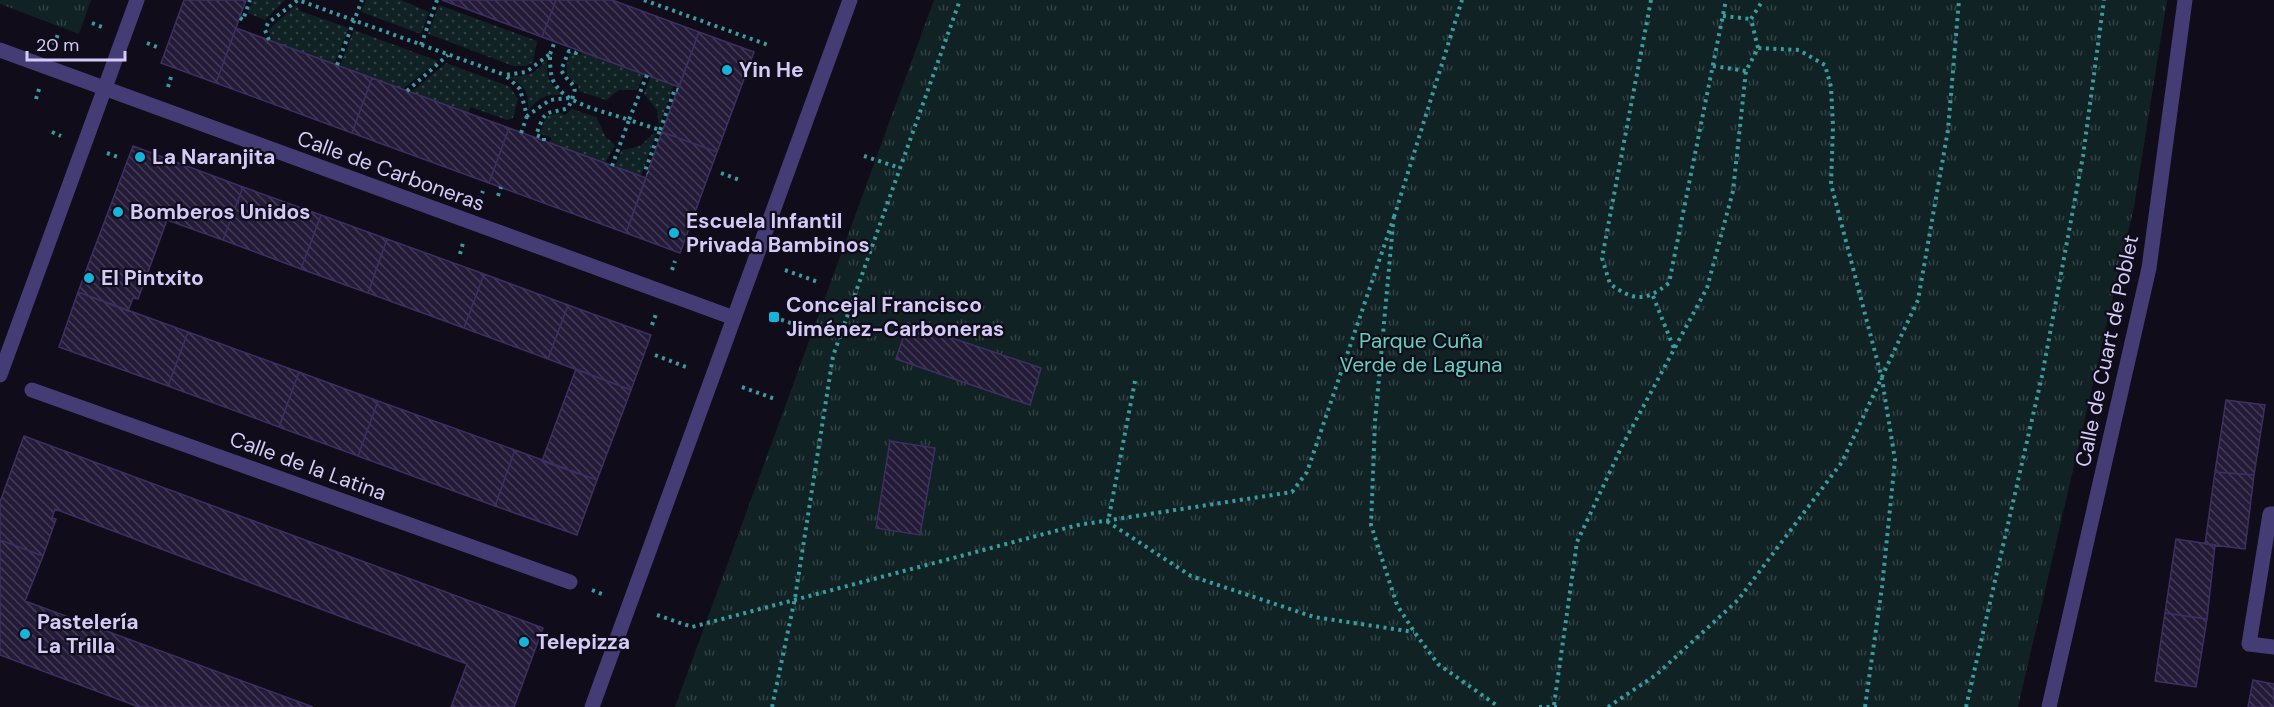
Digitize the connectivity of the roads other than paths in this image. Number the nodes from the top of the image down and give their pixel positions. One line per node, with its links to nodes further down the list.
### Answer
1 (137, 0): 5 (street)
2 (850, 0): 6 (street)
3 (2185, 0): 13 (street, Calle de Cuart de Poblet)
4 (0, 50): 5 (street, Calle de Carboneras)
5 (105, 87): 6 (street, Calle de Carboneras); 7 (street)
6 (734, 318): 12 (street)
7 (0, 375)
8 (32, 390): 10 (street, Calle de la Latina)
9 (2274, 514): 11 (street)
10 (570, 582)
11 (2274, 647)
12 (592, 707)
13 (2049, 707)

